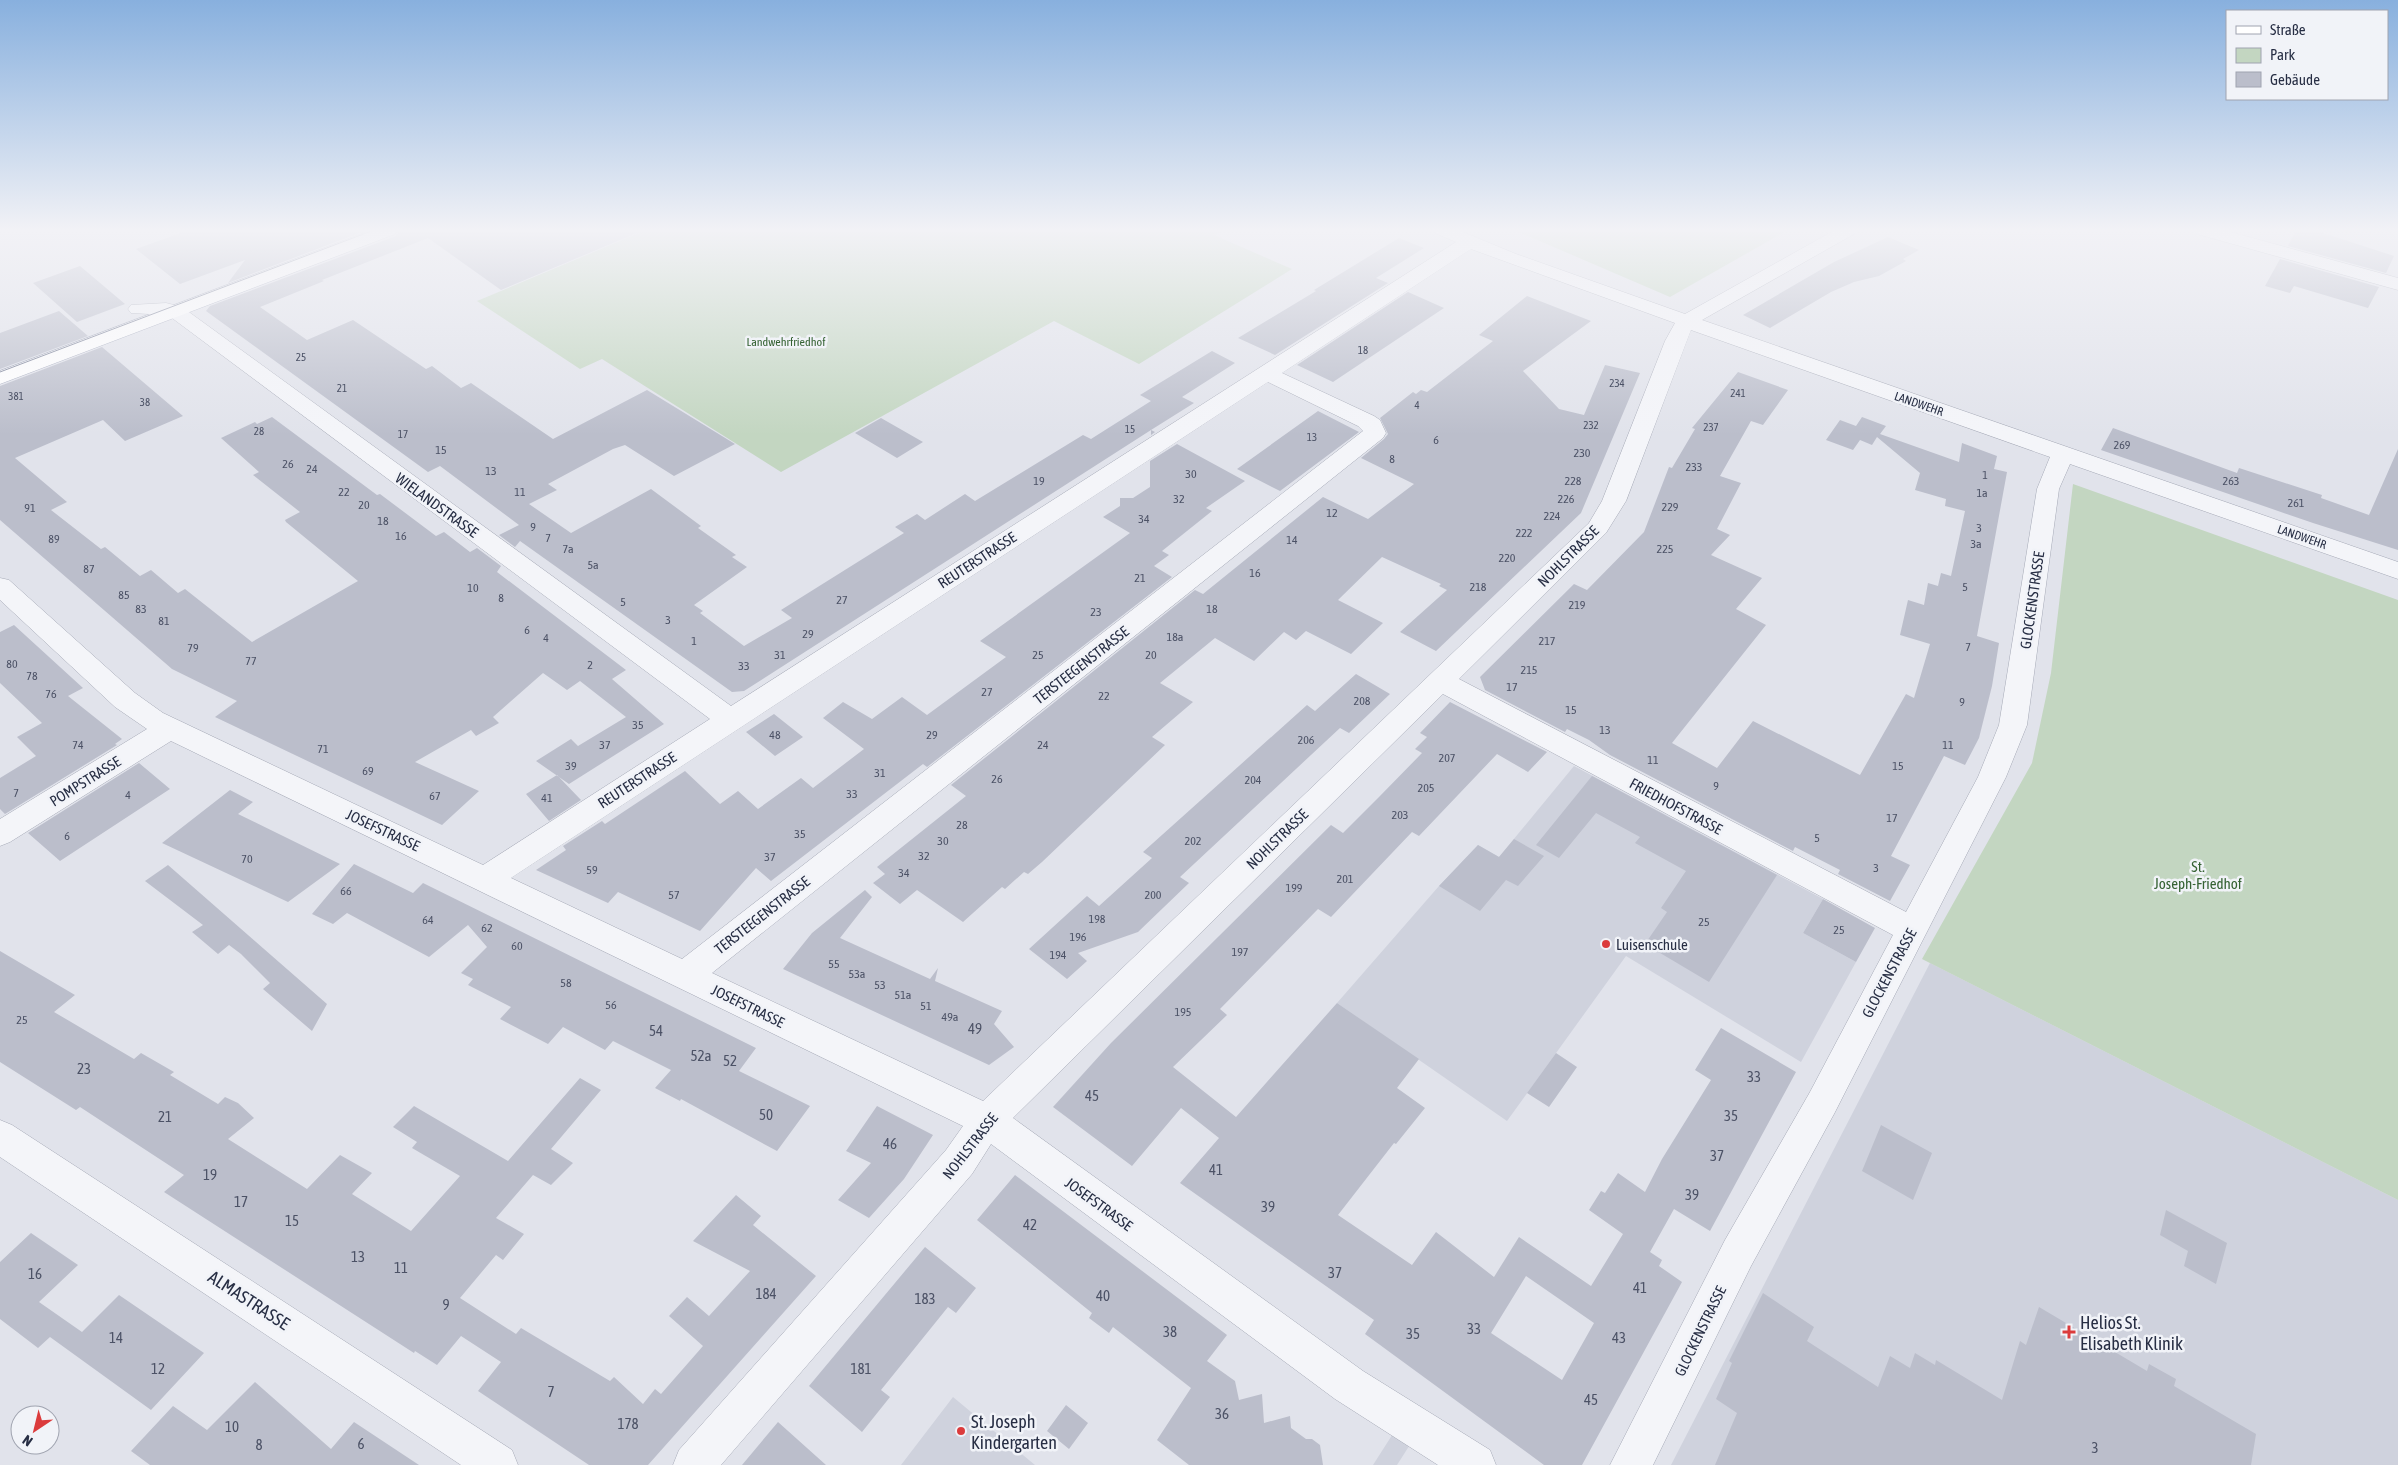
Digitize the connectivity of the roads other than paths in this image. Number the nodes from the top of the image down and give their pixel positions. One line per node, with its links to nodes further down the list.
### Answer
1 (166, 298): 6 (main road)
2 (209, 298): 7 (main road)
3 (1382, 298): 10 (street, REUTERSTRASSE)
4 (1624, 298): 8 (street, LANDWEHR)
5 (1726, 298): 8 (street)
6 (138, 309): 7 (street); 9 (main road)
7 (175, 311): 11 (main road); 16 (street, WIELANDSTRASSE)
8 (1686, 321): 12 (street, LANDWEHR); 15 (street, NOHLSTRASSE)
9 (0, 361)
10 (1266, 373): 16 (street, REUTERSTRASSE); 21 (street, TERSTEEGENSTRASSE)
11 (0, 378)
12 (2063, 454): 13 (street, LANDWEHR); 20 (street, GLOCKENSTRASSE)
13 (2398, 570)
14 (0, 586): 17 (street, JOSEFSTRASSE)
15 (1440, 681): 20 (street, FRIEDHOFSTRASSE); 22 (street, NOHLSTRASSE)
16 (730, 720): 19 (street, REUTERSTRASSE)
17 (170, 728): 18 (street, POMPSTRASSE); 19 (street, JOSEFSTRASSE)
18 (0, 834)
19 (485, 879): 21 (street, JOSEFSTRASSE)
20 (1912, 930): 27 (street, GLOCKENSTRASSE)
21 (685, 975): 22 (street, JOSEFSTRASSE)
22 (987, 1120): 25 (street, NOHLSTRASSE); 26 (street, JOSEFSTRASSE)
23 (0, 1137): 24 (street, ALMASTRASSE)
24 (497, 1465)
25 (694, 1465)
26 (1475, 1465)
27 (1631, 1465)

